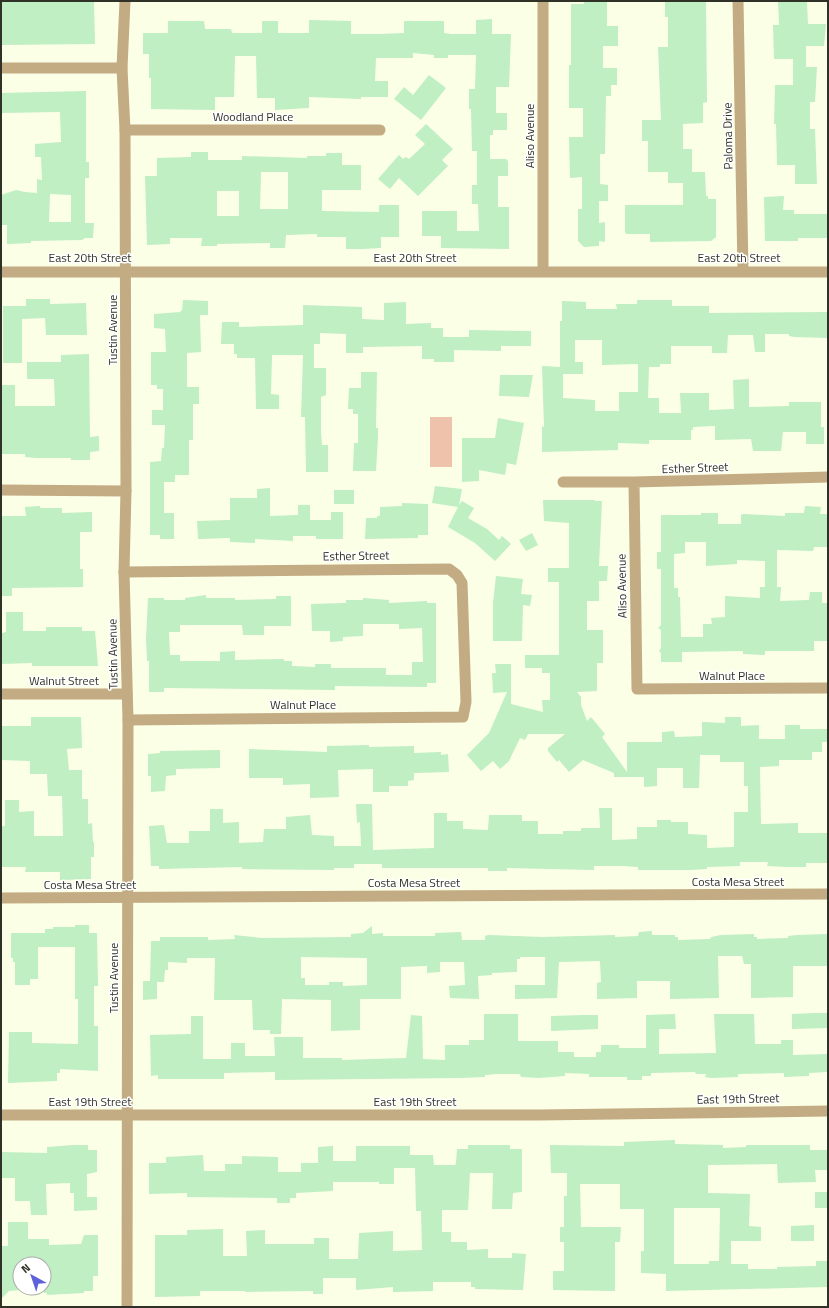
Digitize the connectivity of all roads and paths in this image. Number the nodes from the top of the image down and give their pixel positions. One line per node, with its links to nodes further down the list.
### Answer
1 (125, 1): 5 (street, Tustin Avenue)
2 (543, 1): 9 (street, Aliso Avenue)
3 (738, 1): 10 (street, Paloma Drive)
4 (1, 68): 5 (street)
5 (122, 68): 6 (street, Tustin Avenue)
6 (125, 130): 7 (street, Woodland Place); 8 (street, Tustin Avenue)
7 (380, 130)
8 (126, 271): 9 (street, East 20th Street); 11 (street, East 20th Street); 17 (street, Tustin Avenue)
9 (543, 271): 10 (street, East 20th Street)
10 (743, 271): 12 (street, East 20th Street)
11 (1, 272)
12 (828, 272)
13 (828, 477): 15 (street, Esther Street)
14 (563, 482): 15 (street, Esther Street)
15 (634, 482): 20 (street, Aliso Avenue)
16 (1, 490): 17 (street)
17 (126, 491): 18 (street, Tustin Avenue)
18 (124, 572): 22 (street, Tustin Avenue); 23 (street, Esther Street)
19 (828, 688): 20 (street, Walnut Place)
20 (637, 689)
21 (1, 694): 22 (street, Walnut Street)
22 (127, 694): 24 (street, Tustin Avenue)
23 (466, 702): 24 (street, Walnut Place)
24 (128, 720): 27 (street, Tustin Avenue)
25 (828, 894): 27 (street, Costa Mesa Street)
26 (1, 898): 27 (street, Costa Mesa Street)
27 (127, 898): 29 (street, Tustin Avenue)
28 (828, 1111): 29 (street, East 19th Street)
29 (128, 1114): 30 (street, East 19th Street); 31 (street, Tustin Avenue)
30 (1, 1115)
31 (127, 1307)

